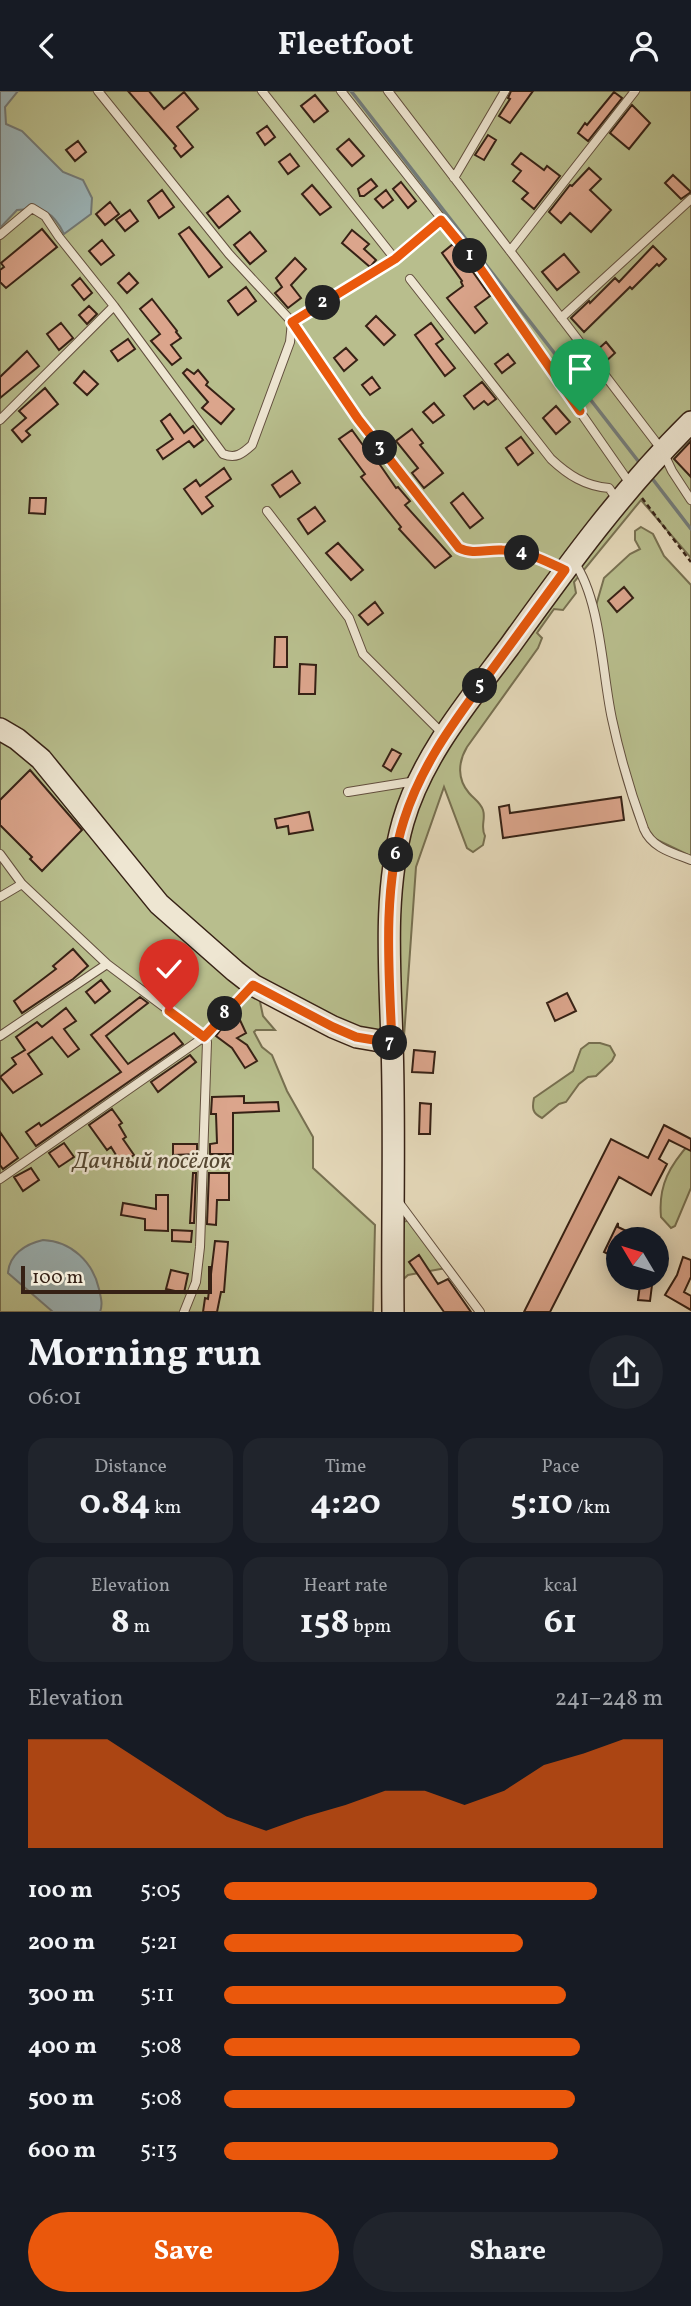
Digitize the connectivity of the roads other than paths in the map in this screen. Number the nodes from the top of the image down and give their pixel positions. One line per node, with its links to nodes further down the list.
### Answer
1 (98, 91): 16 (lane)
2 (261, 91): 12 (lane)
3 (341, 91): 9 (lane)
4 (505, 91): 7 (lane)
5 (635, 91): 11 (lane)
6 (389, 92): 7 (lane)
7 (454, 178): 11 (lane)
8 (691, 199): 15 (lane)
9 (441, 220): 12 (lane); 20 (lane)
10 (0, 235): 14 (lane)
11 (510, 251): 15 (lane)
12 (395, 259): 16 (lane)
13 (410, 279): 20 (lane)
14 (114, 306): 16 (lane); 17 (lane)
15 (561, 318): 19 (lane)
16 (292, 322): 23 (lane)
17 (0, 420)
18 (691, 422): 19 (main road)
19 (657, 456): 20 (main road); 21 (lane)
20 (629, 488): 23 (main road)
21 (691, 500)
22 (267, 511): 25 (lane)
23 (569, 565): 25 (main road); 29 (lane)
24 (0, 729): 33 (main road)
25 (444, 735): 26 (main road)
26 (419, 780): 27 (lane); 36 (main road)
27 (348, 792)
28 (0, 854): 30 (lane)
29 (691, 860)
30 (22, 884): 31 (lane); 32 (lane)
31 (0, 898)
32 (107, 964): 34 (lane); 35 (lane)
33 (253, 985): 35 (lane); 36 (main road)
34 (0, 1036)
35 (204, 1037): 37 (lane); 39 (lane)
36 (392, 1043): 38 (main road)
37 (0, 1179)
38 (391, 1192): 40 (main road); 41 (lane)
39 (184, 1312)
40 (393, 1312)
41 (480, 1312)

